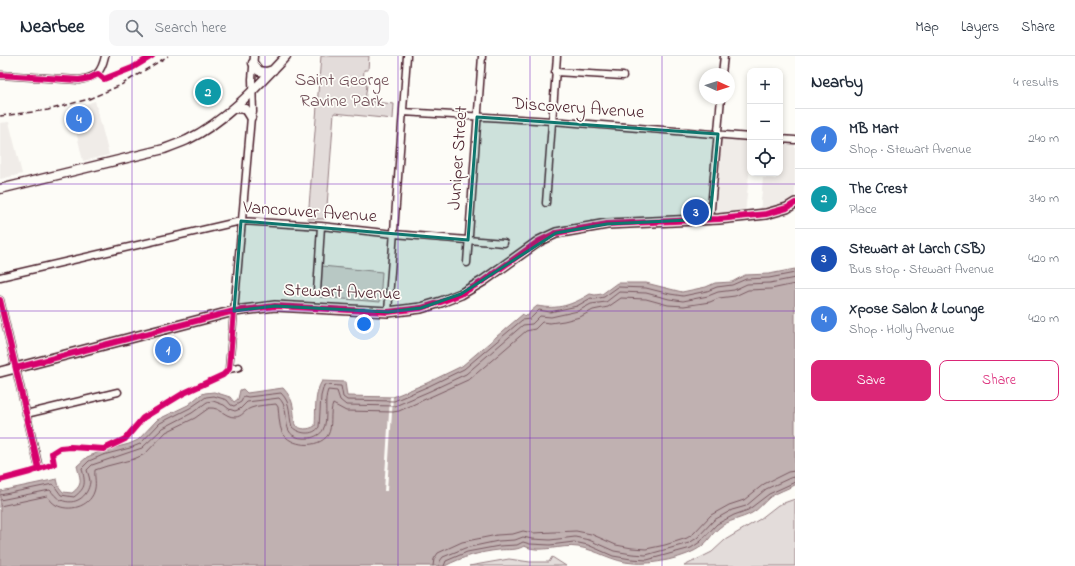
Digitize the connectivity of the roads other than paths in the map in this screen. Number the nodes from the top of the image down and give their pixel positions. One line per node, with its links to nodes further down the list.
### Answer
1 (105, 56): 11 (street)
2 (286, 56): 9 (main road)
3 (407, 56): 16 (street)
4 (482, 56): 17 (street, Juniper Street)
5 (557, 56): 10 (street)
6 (724, 56): 8 (street)
7 (254, 59): 9 (main road); 13 (street)
8 (723, 68)
9 (273, 70): 13 (main road)
10 (555, 72): 12 (street); 19 (street)
11 (0, 75)
12 (623, 76)
13 (253, 90): 15 (main road); 18 (street)
14 (720, 104): 20 (street)
15 (235, 108): 18 (main road); 24 (main road)
16 (403, 112): 17 (street, Discovery Avenue); 30 (street)
17 (477, 116): 19 (street, Discovery Avenue); 31 (street, Juniper Street)
18 (251, 117): 28 (street)
19 (552, 121): 20 (street, Discovery Avenue); 25 (street)
20 (718, 134): 21 (street, Discovery Avenue); 27 (street)
21 (747, 137)
22 (783, 139): 23 (street)
23 (795, 140)
24 (0, 189)
25 (546, 203)
26 (795, 203): 27 (highway, Stewart Avenue)
27 (710, 219): 38 (highway, Stewart Avenue)
28 (241, 221): 29 (street, Vancouver Avenue); 34 (street, Vancouver Avenue); 37 (street)
29 (321, 226): 30 (street, Vancouver Avenue); 35 (street)
30 (394, 234): 31 (street, Vancouver Avenue); 38 (street)
31 (468, 240): 32 (street, Vancouver Avenue); 33 (street, Juniper Street)
32 (504, 243)
33 (466, 263)
34 (0, 277)
35 (317, 292)
36 (0, 300): 39 (street)
37 (234, 311): 38 (highway, Stewart Avenue); 39 (highway, Stewart Avenue); 40 (street)
38 (388, 312)
39 (16, 368): 41 (highway, Stewart Avenue); 43 (street)
40 (239, 368)
41 (0, 372)
42 (118, 392): 43 (street)
43 (26, 414): 44 (street)
44 (38, 464)

